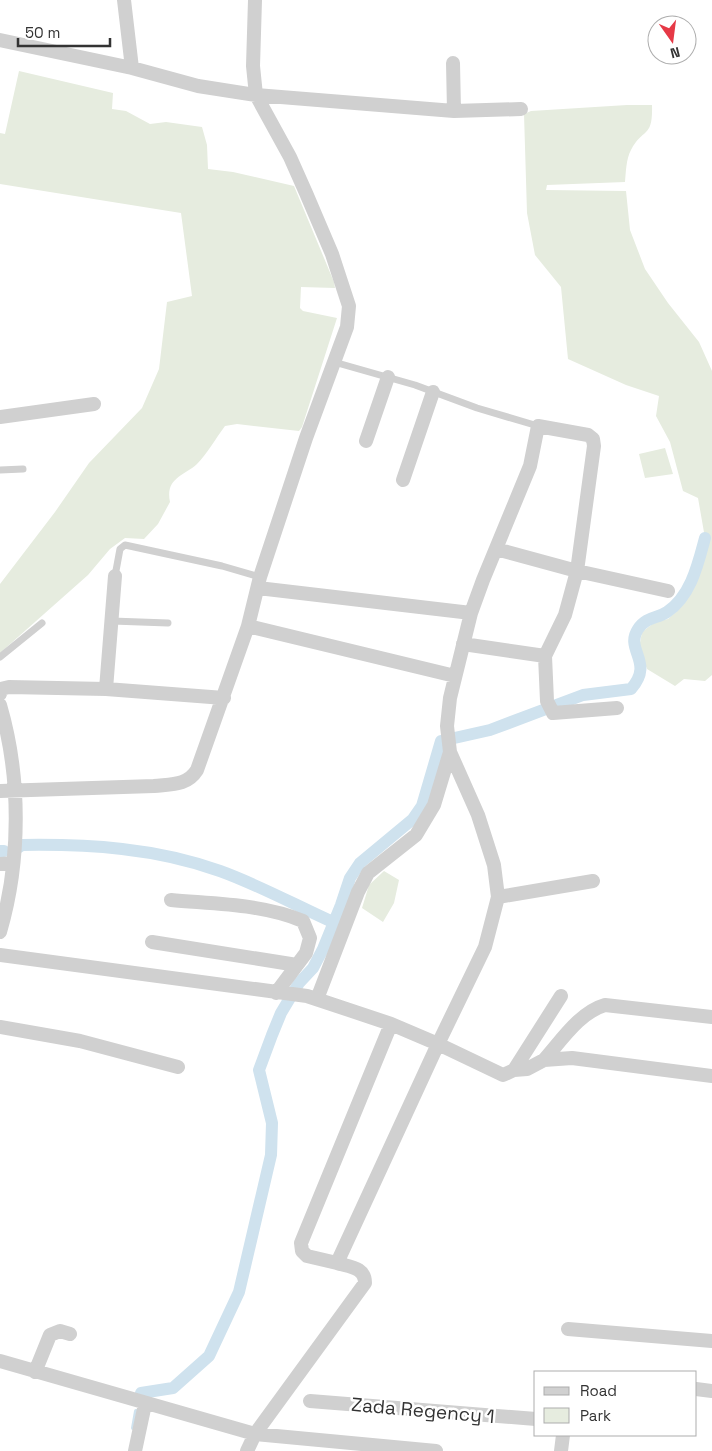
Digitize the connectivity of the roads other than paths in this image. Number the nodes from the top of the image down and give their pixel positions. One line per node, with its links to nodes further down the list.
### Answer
1 (124, 0): 5 (street)
2 (255, 0): 6 (street)
3 (0, 40): 5 (street)
4 (454, 63): 8 (street)
5 (132, 68): 6 (street)
6 (256, 96): 8 (street); 9 (street)
7 (521, 109): 8 (street)
8 (454, 111)
9 (334, 362): 10 (lane); 22 (street)
10 (388, 377): 11 (lane); 15 (street)
11 (433, 392): 14 (lane); 18 (street)
12 (94, 404): 13 (street)
13 (0, 417)
14 (538, 426): 19 (street); 20 (street)
15 (366, 441)
16 (0, 470): 17 (lane)
17 (23, 470)
18 (403, 480)
19 (496, 549): 20 (street); 24 (street)
20 (577, 571): 23 (street); 30 (street)
21 (115, 576): 22 (lane); 25 (street)
22 (259, 582): 24 (street); 28 (street)
23 (668, 591)
24 (471, 613): 29 (street)
25 (112, 620): 26 (lane); 33 (street)
26 (168, 622)
27 (42, 623): 31 (lane)
28 (248, 626): 32 (street); 35 (street)
29 (463, 644): 30 (street); 32 (street)
30 (545, 656): 37 (street)
31 (0, 657)
32 (455, 676): 38 (street)
33 (106, 689): 34 (street); 35 (street)
34 (0, 690)
35 (224, 698): 39 (street)
36 (0, 705): 39 (street)
37 (617, 708)
38 (449, 745): 43 (street); 51 (street)
39 (15, 790): 40 (street); 41 (street)
40 (0, 791)
41 (6, 864): 45 (street)
42 (593, 882): 43 (street)
43 (498, 897): 55 (street)
44 (172, 900): 48 (street)
45 (0, 932)
46 (152, 942): 48 (street)
47 (0, 955): 49 (street)
48 (297, 965): 49 (street)
49 (282, 993): 51 (street)
50 (561, 996): 58 (street)
51 (312, 998): 53 (street)
52 (712, 1017): 56 (street)
53 (391, 1024): 55 (street); 60 (street)
54 (0, 1027): 57 (street)
55 (438, 1044): 58 (street); 60 (street)
56 (544, 1060): 58 (street); 59 (street)
57 (178, 1067)
58 (514, 1070)
59 (712, 1076)
60 (337, 1263): 71 (street)
61 (568, 1329): 63 (street)
62 (70, 1334): 65 (street)
63 (712, 1341)
64 (0, 1361): 65 (street)
65 (36, 1372): 69 (street)
66 (697, 1389): 67 (street)
67 (712, 1391)
68 (310, 1401): 70 (street, Zada Regency 1)
69 (145, 1404): 71 (street); 73 (street)
70 (534, 1419)
71 (255, 1434): 74 (street); 75 (street)
72 (563, 1436): 76 (street)
73 (135, 1451)
74 (248, 1451)
75 (436, 1451)
76 (561, 1451)

